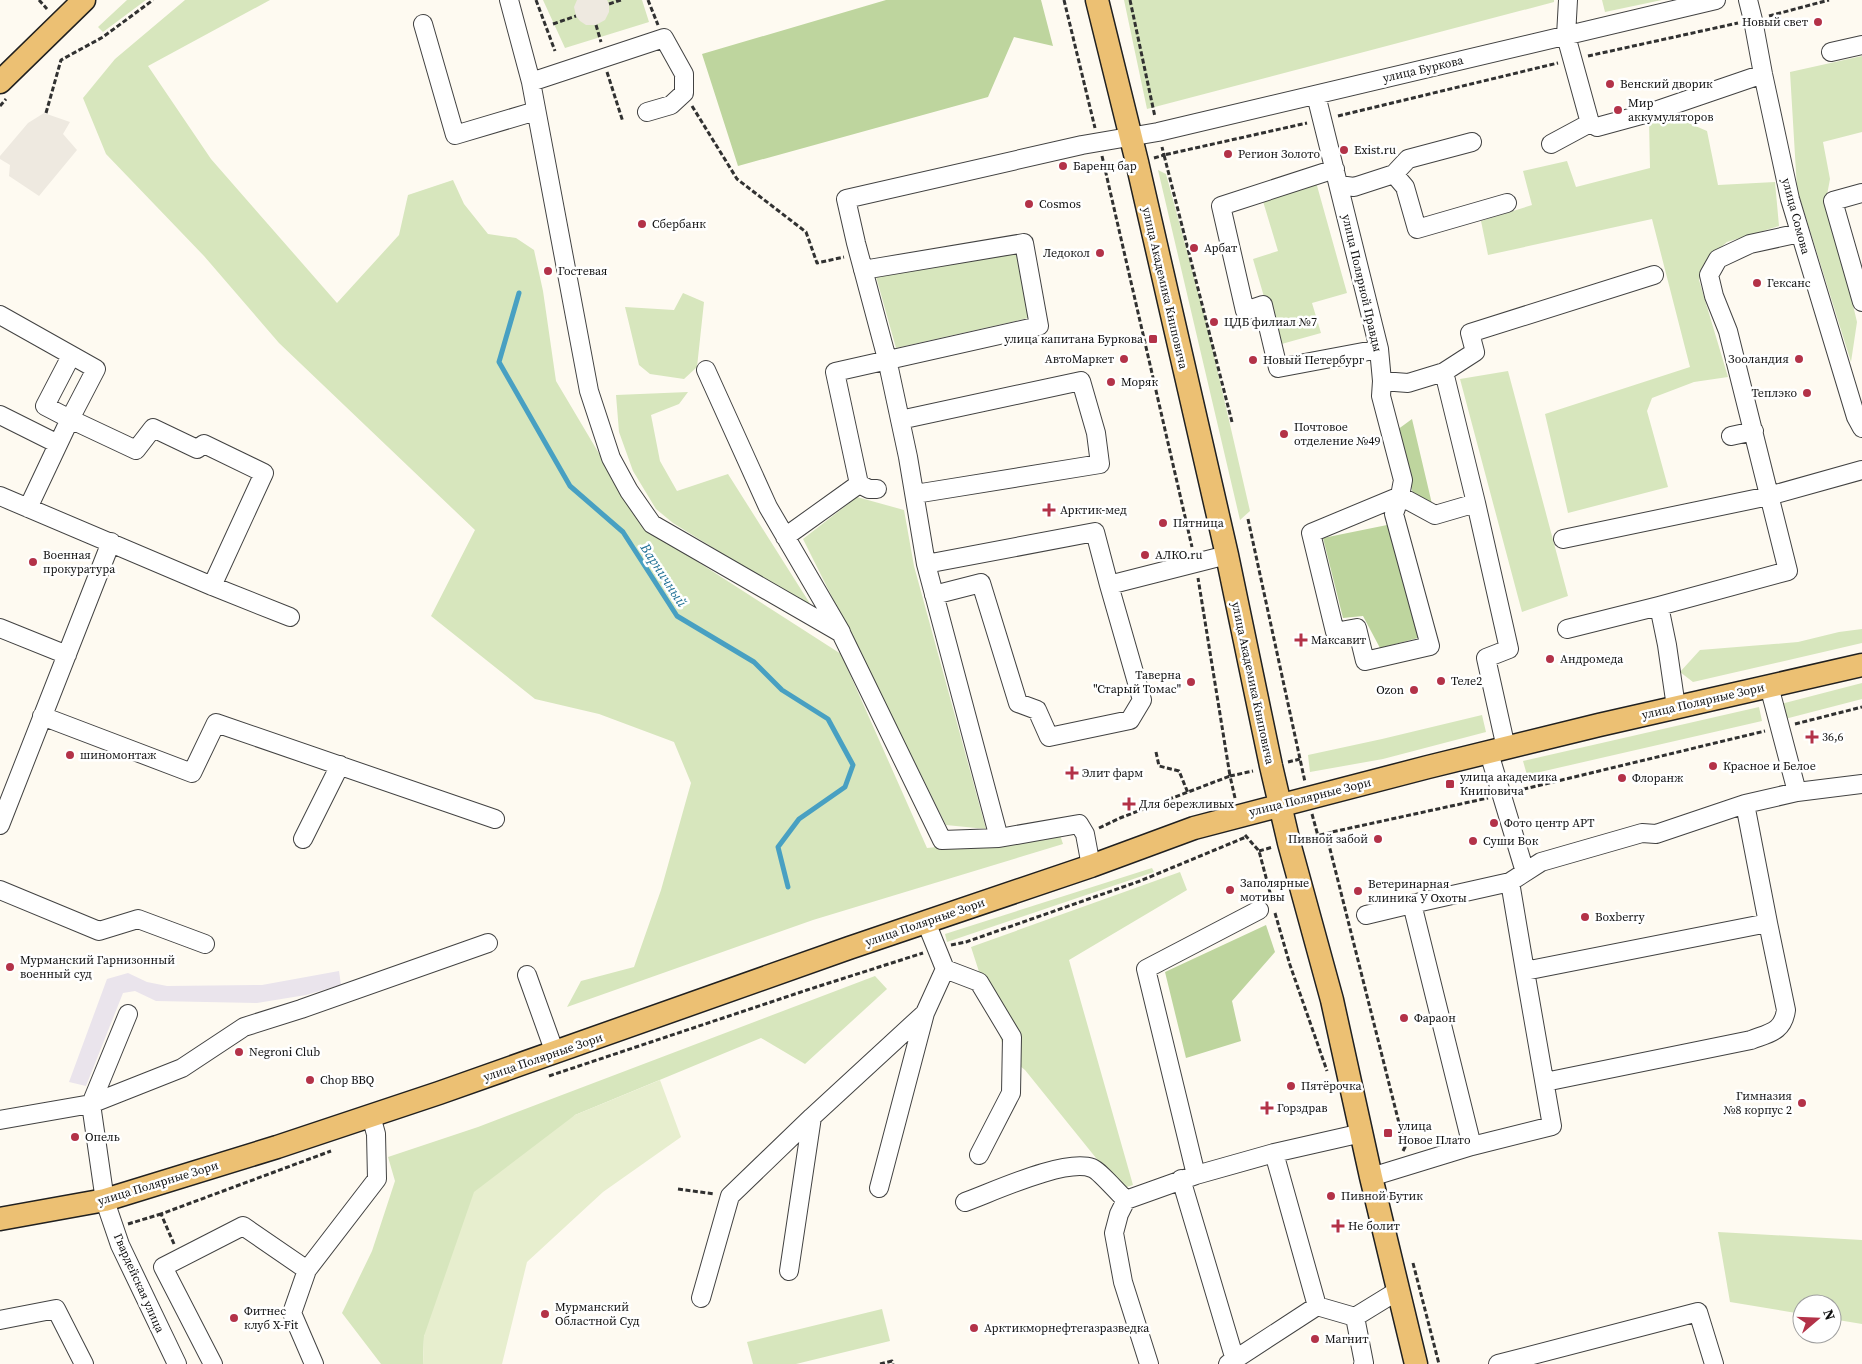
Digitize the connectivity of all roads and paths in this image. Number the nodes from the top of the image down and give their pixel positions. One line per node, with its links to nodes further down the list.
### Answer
1 (39, 0): 16 (path)
2 (84, 0): 31 (main road)
3 (153, 0): 37 (path)
4 (508, 0): 32 (street)
5 (536, 0): 26 (path)
6 (621, 0): 15 (path)
7 (648, 0): 24 (path)
8 (1064, 0): 43 (path)
9 (1098, 0): 42 (main road, улица Академика Книповича)
10 (1130, 0): 41 (path)
11 (1568, 0): 22 (street)
12 (1716, 0): 22 (street, улица Буркова)
13 (1748, 0): 18 (street, улица Сомова)
14 (1829, 0): 18 (path)
15 (609, 4)
16 (47, 9)
17 (576, 16): 20 (path)
18 (1753, 20): 28 (path); 30 (street, улица Сомова)
19 (423, 24): 35 (street)
20 (553, 24)
21 (596, 25): 23 (path)
22 (1566, 36): 28 (street); 34 (street, улица Буркова)
23 (599, 37)
24 (664, 38): 32 (street); 33 (street)
25 (1862, 45): 27 (street)
26 (555, 51)
27 (1831, 52)
28 (1573, 60): 38 (path); 40 (street)
29 (608, 74): 39 (path)
30 (1763, 74): 40 (street); 50 (street, улица Сомова)
31 (0, 82)
32 (531, 82): 35 (street)
33 (684, 93): 36 (street); 51 (path)
34 (1316, 95): 38 (street, улица Полярной Правды); 41 (street, улица Буркова)
35 (536, 111): 93 (street)
36 (647, 112)
37 (46, 113)
38 (1322, 119): 47 (street, улица Полярной Правды); 65 (path)
39 (623, 122)
40 (1590, 122): 45 (street)
41 (1158, 132): 42 (street, улица Буркова)
42 (1131, 137): 43 (street, улица Буркова); 83 (main road, улица Академика Книповича)
43 (1099, 142): 51 (street, улица Буркова); 85 (path)
44 (1472, 142): 46 (street)
45 (1551, 144)
46 (1394, 174): 47 (street); 49 (street)
47 (1337, 177): 56 (street, улица Полярной Правды); 56 (street)
48 (1862, 193): 54 (street)
49 (1507, 203)
50 (1800, 233): 66 (street, улица Сомова); 67 (street)
51 (858, 253): 52 (street)
52 (863, 270): 58 (street); 58 (street)
53 (1654, 275): 60 (street)
54 (1862, 302)
55 (0, 315): 57 (street)
56 (1379, 349): 61 (street, улица Полярной Правды)
57 (71, 356): 63 (street); 63 (street)
58 (887, 359): 64 (street); 71 (street)
59 (706, 370): 80 (street)
60 (1444, 372): 61 (street); 77 (street)
61 (1382, 381): 75 (street, улица Полярной Правды)
62 (0, 415): 69 (street)
63 (70, 419): 69 (street); 87 (street)
64 (900, 420): 73 (street); 73 (street)
65 (1232, 422)
66 (1862, 428)
67 (1754, 431): 68 (street); 76 (street)
68 (1731, 436)
69 (58, 444): 78 (street)
70 (1862, 470): 76 (street)
71 (859, 484): 72 (street); 80 (street)
72 (877, 489)
73 (915, 494): 84 (street)
74 (0, 496): 78 (street)
75 (1400, 496): 75 (street, улица Полярной Правды); 77 (street)
76 (1769, 496): 81 (street); 89 (street)
77 (1476, 503): 101 (street)
78 (28, 508): 82 (street)
79 (1248, 519): 103 (path)
80 (785, 537): 93 (street)
81 (1563, 539)
82 (111, 542): 87 (street); 94 (street)
83 (1227, 555): 85 (street); 110 (main road, улица Академика Книповича)
84 (926, 564): 86 (street); 88 (street)
85 (1196, 564): 86 (street); 107 (path)
86 (1109, 585): 88 (street)
87 (212, 586): 90 (street)
88 (934, 595): 116 (street)
89 (1659, 606): 92 (street); 97 (street)
90 (290, 617)
91 (0, 628): 94 (street)
92 (1567, 629)
93 (841, 633): 116 (street)
94 (66, 655): 99 (street)
95 (1862, 666): 96 (main road, улица Полярные Зори)
96 (1769, 686): 97 (main road, улица Полярные Зори); 100 (street)
97 (1676, 707): 101 (main road, улица Полярные Зори)
98 (1862, 707): 100 (path)
99 (42, 716): 104 (street); 112 (street)
100 (1780, 728): 106 (street); 108 (path)
101 (1497, 751): 108 (street); 110 (main road, улица Полярные Зори)
102 (1156, 752): 107 (path)
103 (1300, 759)
104 (340, 765): 111 (street); 117 (street)
105 (1862, 784): 106 (street)
106 (1797, 792): 109 (street)
107 (1188, 793): 114 (path)
108 (1502, 794): 113 (path); 119 (street)
109 (1745, 804): 119 (street); 125 (street)
110 (1280, 806): 118 (main road, улица Полярные Зори); 142 (main road, улица Академика Книповича)
111 (495, 819)
112 (0, 825)
113 (1332, 832): 115 (path); 147 (path)
114 (1085, 834): 116 (street); 118 (street)
115 (1318, 836)
116 (999, 838)
117 (303, 839)
118 (1091, 866): 124 (main road, улица Полярные Зори)
119 (1517, 877): 121 (street); 130 (street)
120 (0, 890): 127 (street)
121 (1412, 904): 123 (street); 143 (street)
122 (1259, 910): 148 (street)
123 (1366, 915)
124 (926, 922): 128 (street); 134 (main road, улица Полярные Зори)
125 (1768, 923): 130 (street); 137 (street)
126 (488, 943): 138 (street)
127 (205, 944)
128 (937, 949): 129 (street); 135 (path); 136 (path)
129 (945, 969): 132 (street); 146 (street)
130 (1525, 971): 137 (street)
131 (527, 975): 134 (street)
132 (926, 1013): 140 (street); 150 (street)
133 (128, 1014): 138 (street)
134 (555, 1052): 139 (main road, улица Полярные Зори)
135 (1329, 1077)
136 (544, 1078)
137 (1544, 1082): 143 (street)
138 (91, 1104): 141 (street); 153 (street, Гвардейская улица)
139 (371, 1116): 153 (main road, улица Полярные Зори); 161 (street)
140 (812, 1118): 152 (street); 162 (street)
141 (0, 1120)
142 (1362, 1133): 145 (street); 149 (main road, улица Академика Книповича)
143 (1472, 1146): 147 (street)
144 (338, 1148): 156 (path)
145 (1274, 1153): 148 (street); 165 (street)
146 (979, 1156)
147 (1396, 1169): 149 (street)
148 (1189, 1177): 154 (street); 168 (street)
149 (1371, 1177): 163 (main road, улица Академика Книповича)
150 (879, 1188)
151 (678, 1189): 152 (path)
152 (730, 1196): 164 (street)
153 (105, 1200): 157 (main road, улица Полярные Зори); 170 (street, Гвардейская улица)
154 (1126, 1200): 155 (street); 175 (street)
155 (965, 1202)
156 (161, 1214): 158 (path); 160 (path)
157 (0, 1219)
158 (128, 1224)
159 (1412, 1257): 178 (path)
160 (180, 1258): 161 (street); 171 (street)
161 (307, 1270): 172 (street)
162 (789, 1271)
163 (1399, 1290): 166 (street); 177 (main road, улица Академика Книповича)
164 (701, 1298)
165 (1317, 1306): 166 (street); 168 (street)
166 (1355, 1316): 176 (street)
167 (0, 1320): 169 (street)
168 (1231, 1362)
169 (84, 1364)
170 (177, 1364)
171 (213, 1364)
172 (314, 1364)
173 (880, 1364): 174 (path)
174 (893, 1364)
175 (1148, 1364)
176 (1363, 1364)
177 (1416, 1364)
178 (1438, 1364)
179 (1498, 1364): 180 (street)
180 (1714, 1364)

